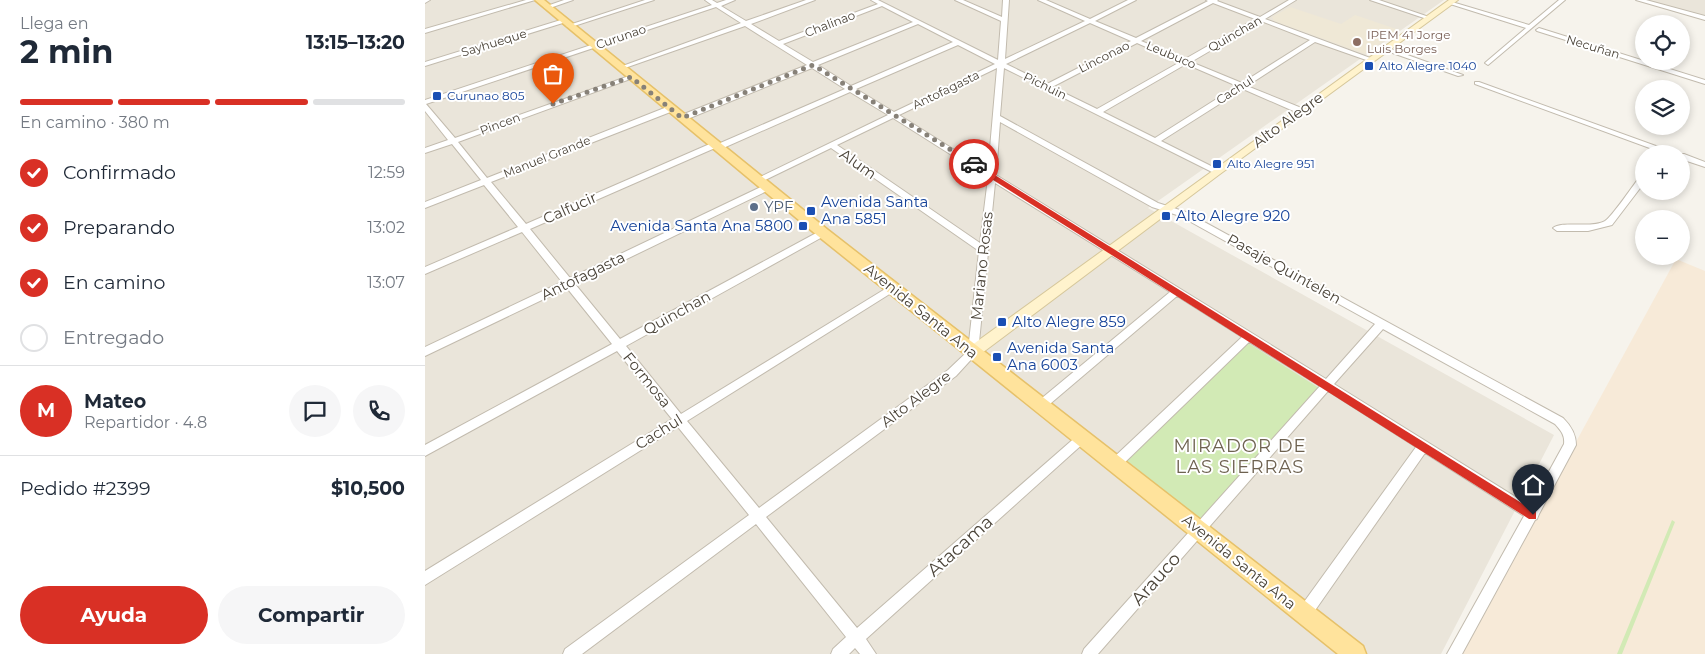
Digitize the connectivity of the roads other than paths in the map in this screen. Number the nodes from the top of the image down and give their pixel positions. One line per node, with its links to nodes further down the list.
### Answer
1 (532, 0): 34 (street)
2 (539, 0): 23 (main road, Avenida Santa Ana)
3 (570, 0): 23 (street)
4 (651, 0): 30 (street, Sayhueque)
5 (708, 0): 21 (street)
6 (732, 0): 21 (street, Curunao)
7 (812, 0): 31 (street)
8 (875, 0): 20 (street, Pichuin)
9 (958, 0): 27 (street)
10 (1006, 0): 27 (street, Mariano Rosas)
11 (1041, 0): 28 (street, Leubuco)
12 (1212, 0): 26 (street); 36 (street, Linconao)
13 (1293, 0): 26 (street, Quinchan)
14 (1373, 0): 24 (street)
15 (1562, 0): 32 (street)
16 (1639, 0): 22 (street)
17 (1665, 0): 22 (street)
18 (1128, 1): 28 (street, Antofagasta)
19 (1452, 2): 24 (main road, Alto Alegre); 32 (street)
20 (883, 4): 29 (street, Pichuin); 38 (street, Chalinao)
21 (716, 5): 31 (street); 39 (street, Curunao)
22 (1660, 6): 25 (street)
23 (547, 7): 30 (main road, Avenida Santa Ana)
24 (1429, 18): 40 (main road, Alto Alegre)
25 (1705, 18)
26 (1260, 19): 35 (street); 42 (street, Quinchan)
27 (1003, 20): 45 (street, Mariano Rosas)
28 (1090, 21): 36 (street, Leubuco); 45 (street, Antofagasta)
29 (918, 22): 37 (street, Pichuin); 46 (street)
30 (566, 23): 39 (main road, Avenida Santa Ana); 44 (street, Sayhueque)
31 (746, 24): 38 (street); 47 (street)
32 (1530, 27): 43 (street)
33 (1539, 30): 50 (street, Necuñan)
34 (425, 31)
35 (1315, 39): 41 (street); 52 (street, Cachul)
36 (1137, 40): 42 (street, Leubuco); 53 (street, Linconao)
37 (958, 42): 45 (street, Pichuin); 54 (street, Calfucir)
38 (778, 44): 46 (street)
39 (594, 46): 47 (main road, Avenida Santa Ana); 55 (street, Curunao)
40 (1386, 49): 41 (main road, Alto Alegre); 48 (street)
41 (1371, 60): 57 (main road, Alto Alegre)
42 (1186, 62): 52 (street, Leubuco); 58 (street, Quinchan)
43 (1488, 63)
44 (425, 64)
45 (1001, 64): 53 (street, Pichuin); 59 (street, Antofagasta); 60 (street, Mariano Rosas)
46 (813, 65): 54 (street); 61 (street)
47 (619, 68): 49 (main road, Avenida Santa Ana)
48 (1460, 75)
49 (631, 77): 56 (main road, Avenida Santa Ana); 62 (street, Pincen)
50 (1705, 82)
51 (1477, 84): 65 (street)
52 (1241, 85): 57 (street, Leubuco); 63 (street, Cachul)
53 (1047, 87): 58 (street, Pichuin)
54 (851, 89): 59 (street); 66 (street, Calfucir)
55 (425, 104): 62 (street, Formosa)
56 (670, 108): 61 (main road, Avenida Santa Ana); 72 (street, Manuel Grande)
57 (1301, 111): 70 (main road, Alto Alegre)
58 (1098, 112): 63 (street, Pichuin)
59 (894, 115): 64 (street, Antofagasta); 71 (street)
60 (997, 117): 71 (street, Mariano Rosas); 76 (street, Pasaje Quintelen)
61 (682, 118): 66 (main road, Avenida Santa Ana)
62 (454, 141): 67 (street, Pincen); 72 (street, Formosa)
63 (1156, 141): 70 (street, Pichuin)
64 (832, 145): 73 (street, Antofagasta); 80 (street, Alum)
65 (1642, 145)
66 (717, 146): 73 (main road, Avenida Santa Ana); 77 (street, Calfucir)
67 (425, 151)
68 (1690, 159): 69 (street)
69 (1705, 165)
70 (1217, 172): 76 (main road, Alto Alegre)
71 (992, 176): 80 (street, Mariano Rosas); 81 (street)
72 (487, 181): 75 (street, Manuel Grande); 77 (street, Formosa)
73 (763, 184): 79 (main road, Avenida Santa Ana); 83 (street, Antofagasta)
74 (1635, 189): 78 (street)
75 (425, 205)
76 (1167, 208): 81 (main road, Alto Alegre); 86 (street, Pasaje Quintelen)
77 (525, 228): 82 (street, Calfucir); 83 (street, Formosa)
78 (1557, 228)
79 (823, 233): 84 (main road, Avenida Santa Ana); 88 (street, Quinchan)
80 (984, 250): 90 (street, Mariano Rosas)
81 (1111, 250): 85 (street); 90 (main road, Alto Alegre)
82 (425, 271)
83 (570, 282): 88 (street, Formosa); 89 (street, Antofagasta)
84 (893, 288): 90 (main road, Avenida Santa Ana); 93 (street, Cachul)
85 (1176, 292): 87 (street); 92 (street)
86 (1382, 323): 91 (street, Arauco); 98 (street, Pasaje Quintelen)
87 (1249, 336): 91 (street); 97 (street)
88 (619, 344): 93 (street, Formosa); 96 (street, Quinchan)
89 (425, 352)
90 (973, 352): 92 (main road, Avenida Santa Ana); 99 (street, Alto Alegre)
91 (1327, 385): 95 (street); 100 (street, Arauco)
92 (1039, 406): 94 (main road, Avenida Santa Ana)
93 (679, 419): 99 (street, Formosa); 101 (street, Cachul)
94 (1082, 438): 97 (main road, Avenida Santa Ana); 103 (street, Atacama)
95 (1423, 446): 98 (street); 102 (street)
96 (425, 451)
97 (1115, 464): 100 (main road, Avenida Santa Ana)
98 (1533, 515): 109 (street)
99 (758, 516): 103 (street, Formosa); 105 (street, Alto Alegre)
100 (1200, 530): 102 (main road, Avenida Santa Ana); 108 (street, Arauco)
101 (425, 578)
102 (1304, 614): 104 (main road, Avenida Santa Ana)
103 (856, 638): 106 (street, Atacama); 107 (street, Formosa)
104 (1345, 651)
105 (570, 654)
106 (838, 654)
107 (869, 654)
108 (1089, 654)
109 (1453, 654)

